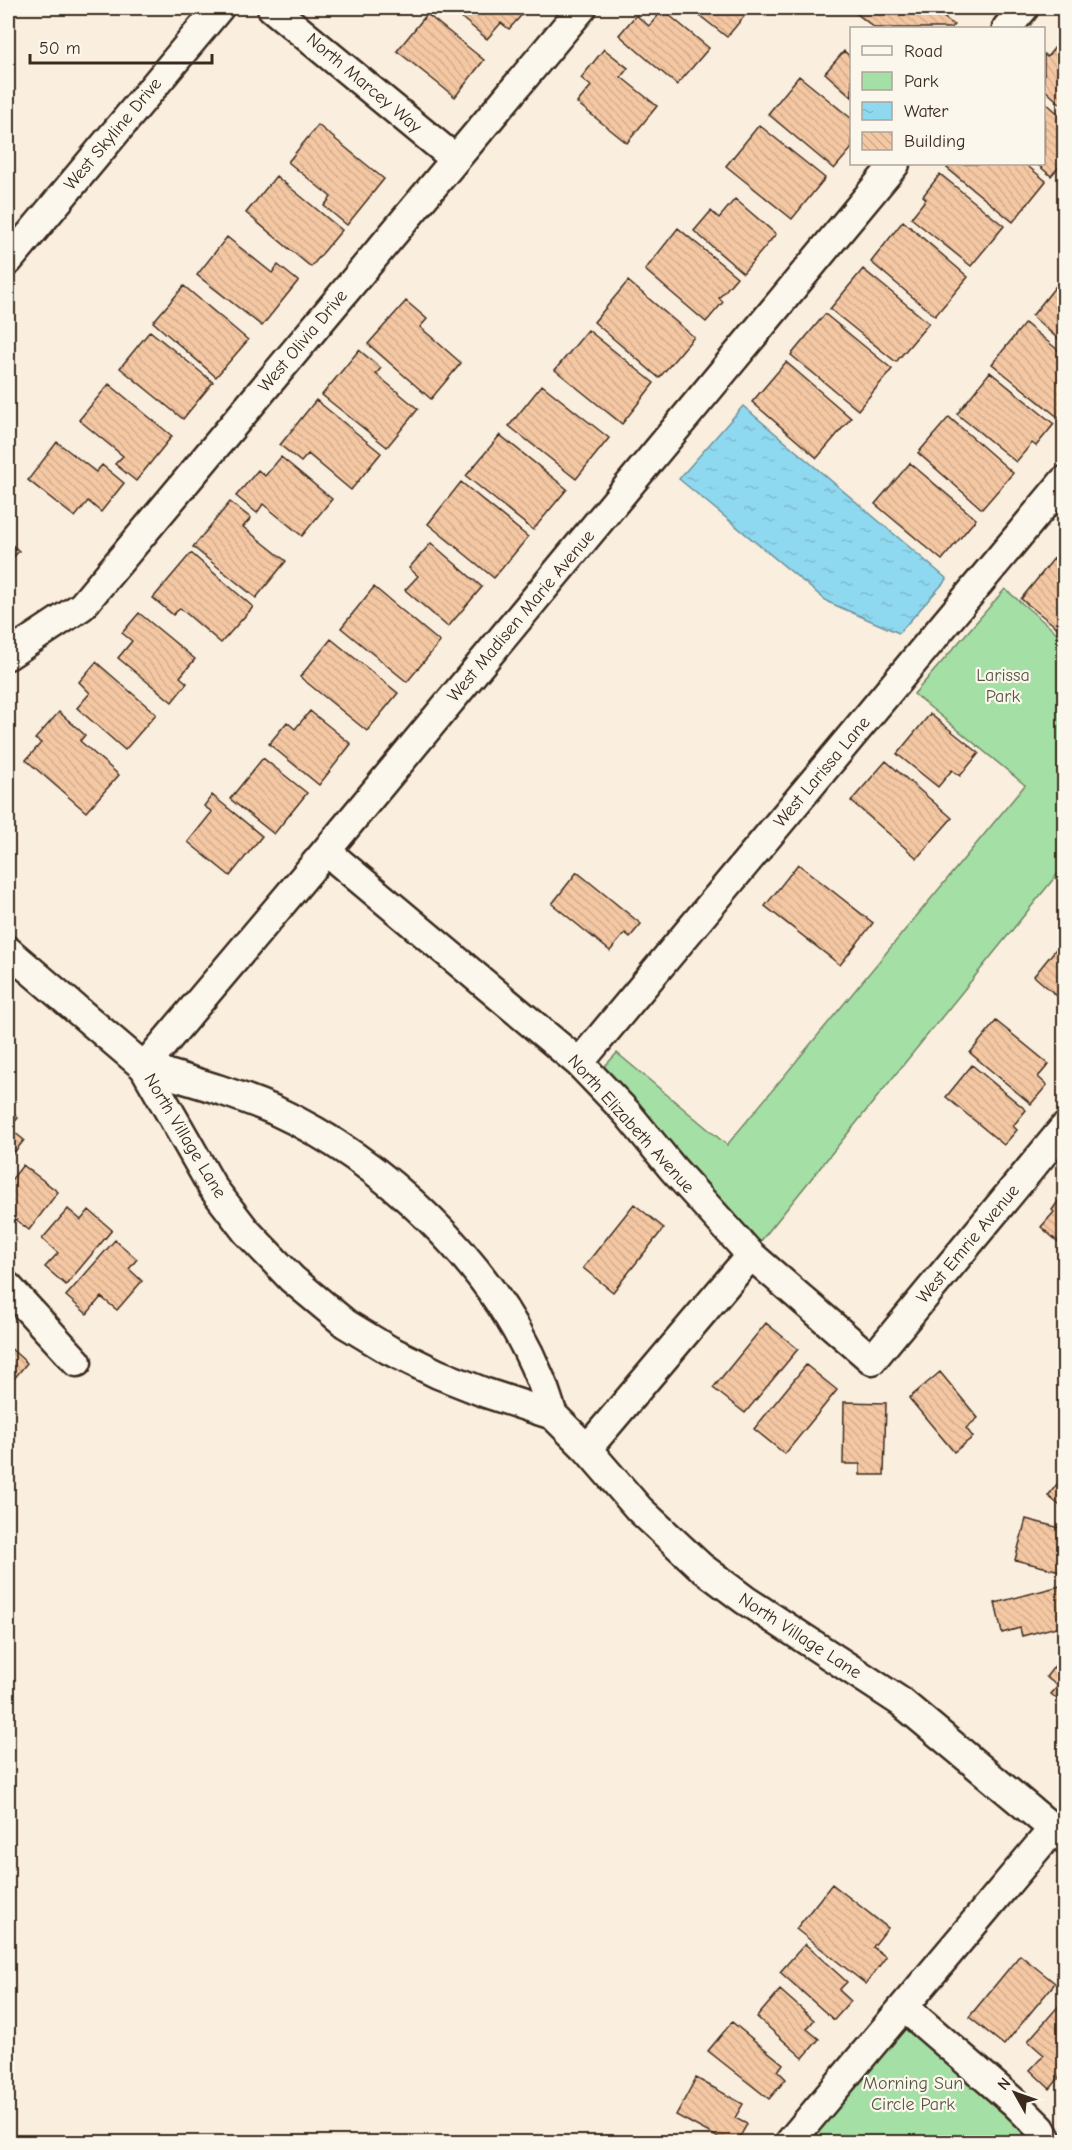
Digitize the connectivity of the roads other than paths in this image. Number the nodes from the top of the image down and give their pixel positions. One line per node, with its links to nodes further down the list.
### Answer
1 (219, 8): 8 (street, West Skyline Drive)
2 (272, 8): 6 (street, North Marcey Way)
3 (582, 8): 6 (street, West Olivia Drive)
4 (1024, 8): 5 (street)
5 (1008, 27)
6 (455, 159): 10 (street, West Olivia Drive)
7 (894, 165): 11 (street, West Madisen Marie Avenue)
8 (8, 261)
9 (1065, 481): 13 (street, West Larissa Lane)
10 (8, 655)
11 (326, 851): 13 (street, North Elizabeth Avenue); 14 (street, West Madisen Marie Avenue)
12 (8, 953): 14 (street, North Village Lane)
13 (579, 1063): 16 (street, North Elizabeth Avenue)
14 (144, 1067): 20 (street, North Village Lane); 20 (street, North Village Lane)
15 (1065, 1128): 18 (street, West Emrie Avenue)
16 (751, 1255): 18 (street, North Elizabeth Avenue); 21 (street)
17 (8, 1287): 19 (street)
18 (872, 1360)
19 (77, 1362)
20 (552, 1415): 21 (street, North Village Lane)
21 (588, 1449): 22 (street, North Village Lane)
22 (1059, 1833): 23 (street)
23 (904, 2007): 24 (street); 25 (street)
24 (790, 2142)
25 (1048, 2142)

